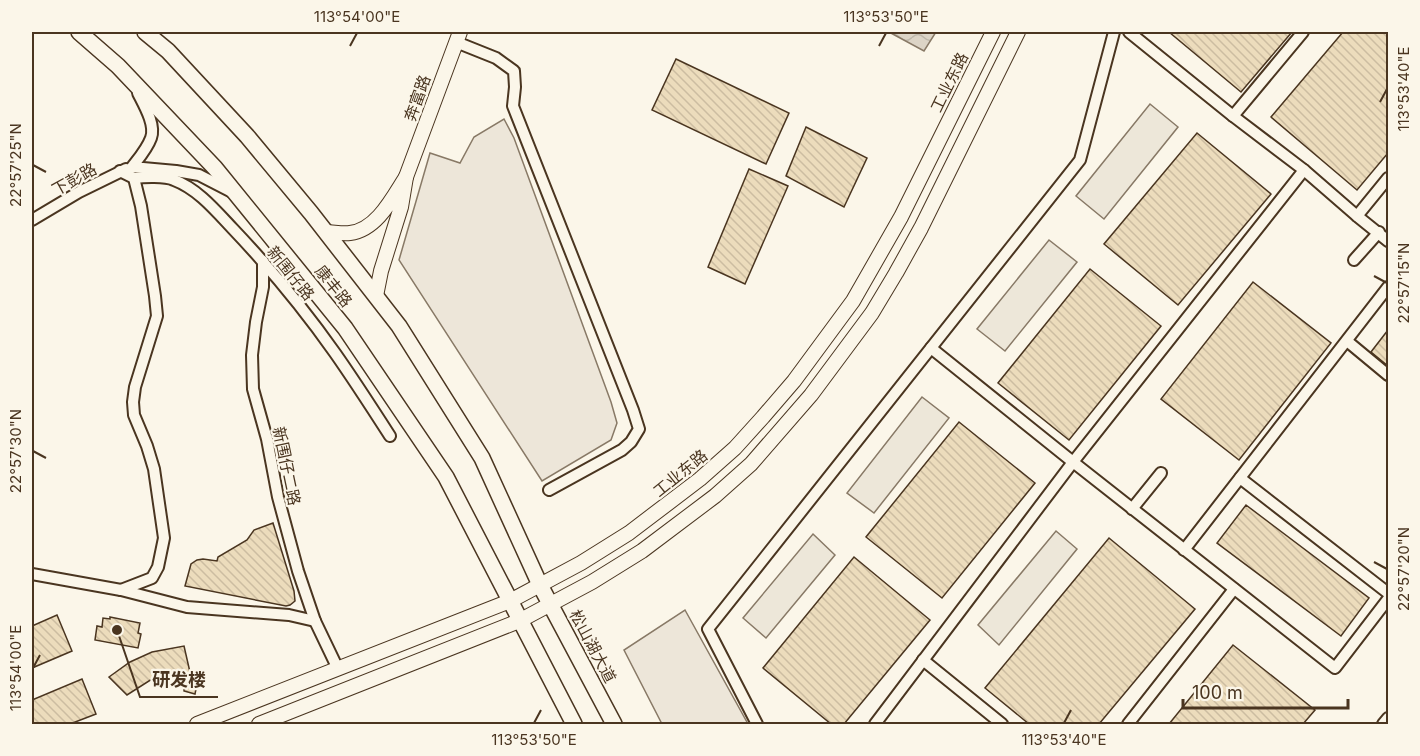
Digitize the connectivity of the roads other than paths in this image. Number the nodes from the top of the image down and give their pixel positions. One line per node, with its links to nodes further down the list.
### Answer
1 (79, 32): 9 (main road, 康丰路)
2 (145, 32): 18 (main road, 康丰路)
3 (993, 32): 36 (main road, 工业东路)
4 (1018, 32): 42 (main road)
5 (1111, 32): 26 (street)
6 (1129, 32): 10 (street)
7 (1303, 32): 10 (street)
8 (458, 37): 13 (main road, 奔富路); 32 (street)
9 (131, 79): 12 (street); 15 (main road, 康丰路)
10 (1233, 116): 11 (street)
11 (1304, 170): 16 (street); 29 (street)
12 (133, 172): 15 (street, 下彭路); 17 (street, 下彭路); 22 (street, 新围仔路); 38 (street)
13 (406, 177): 18 (main road); 24 (main road)
14 (1389, 178): 16 (street)
15 (237, 195): 41 (main road, 康丰路)
16 (1358, 216): 19 (street)
17 (32, 220)
18 (326, 232): 24 (main road, 康丰路)
19 (1378, 232): 20 (street); 21 (street)
20 (1389, 241)
21 (1354, 260)
22 (263, 261): 28 (street, 新围仔路); 43 (street, 新围仔二路)
23 (1389, 287): 25 (street)
24 (376, 296): 36 (main road, 康丰路)
25 (1347, 341): 27 (street); 31 (street)
26 (931, 348): 29 (street); 52 (street)
27 (1389, 375)
28 (390, 436)
29 (1073, 462): 33 (street); 45 (street)
30 (1161, 473): 33 (street)
31 (1240, 478): 34 (street); 39 (street)
32 (549, 490)
33 (1132, 509): 34 (street)
34 (1184, 550): 37 (street)
35 (32, 574): 38 (street)
36 (540, 585): 41 (main road, 工业东路); 42 (main road, 松山湖大道)
37 (1234, 589): 40 (street); 55 (street)
38 (121, 590): 43 (street)
39 (1389, 593)
40 (1389, 598)
41 (510, 601): 44 (main road); 46 (main road, 工业东路)
42 (551, 604): 44 (main road); 51 (main road, 松山湖大道)
43 (315, 621): 46 (street, 新围仔二路)
44 (519, 621): 49 (main road); 50 (main road)
45 (923, 660): 53 (street); 54 (street)
46 (338, 669): 48 (main road, 工业东路)
47 (1389, 718): 56 (street)
48 (197, 724)
49 (259, 724)
50 (574, 724)
51 (614, 724)
52 (757, 724)
53 (875, 724)
54 (1002, 724)
55 (1128, 724)
56 (1383, 724)

